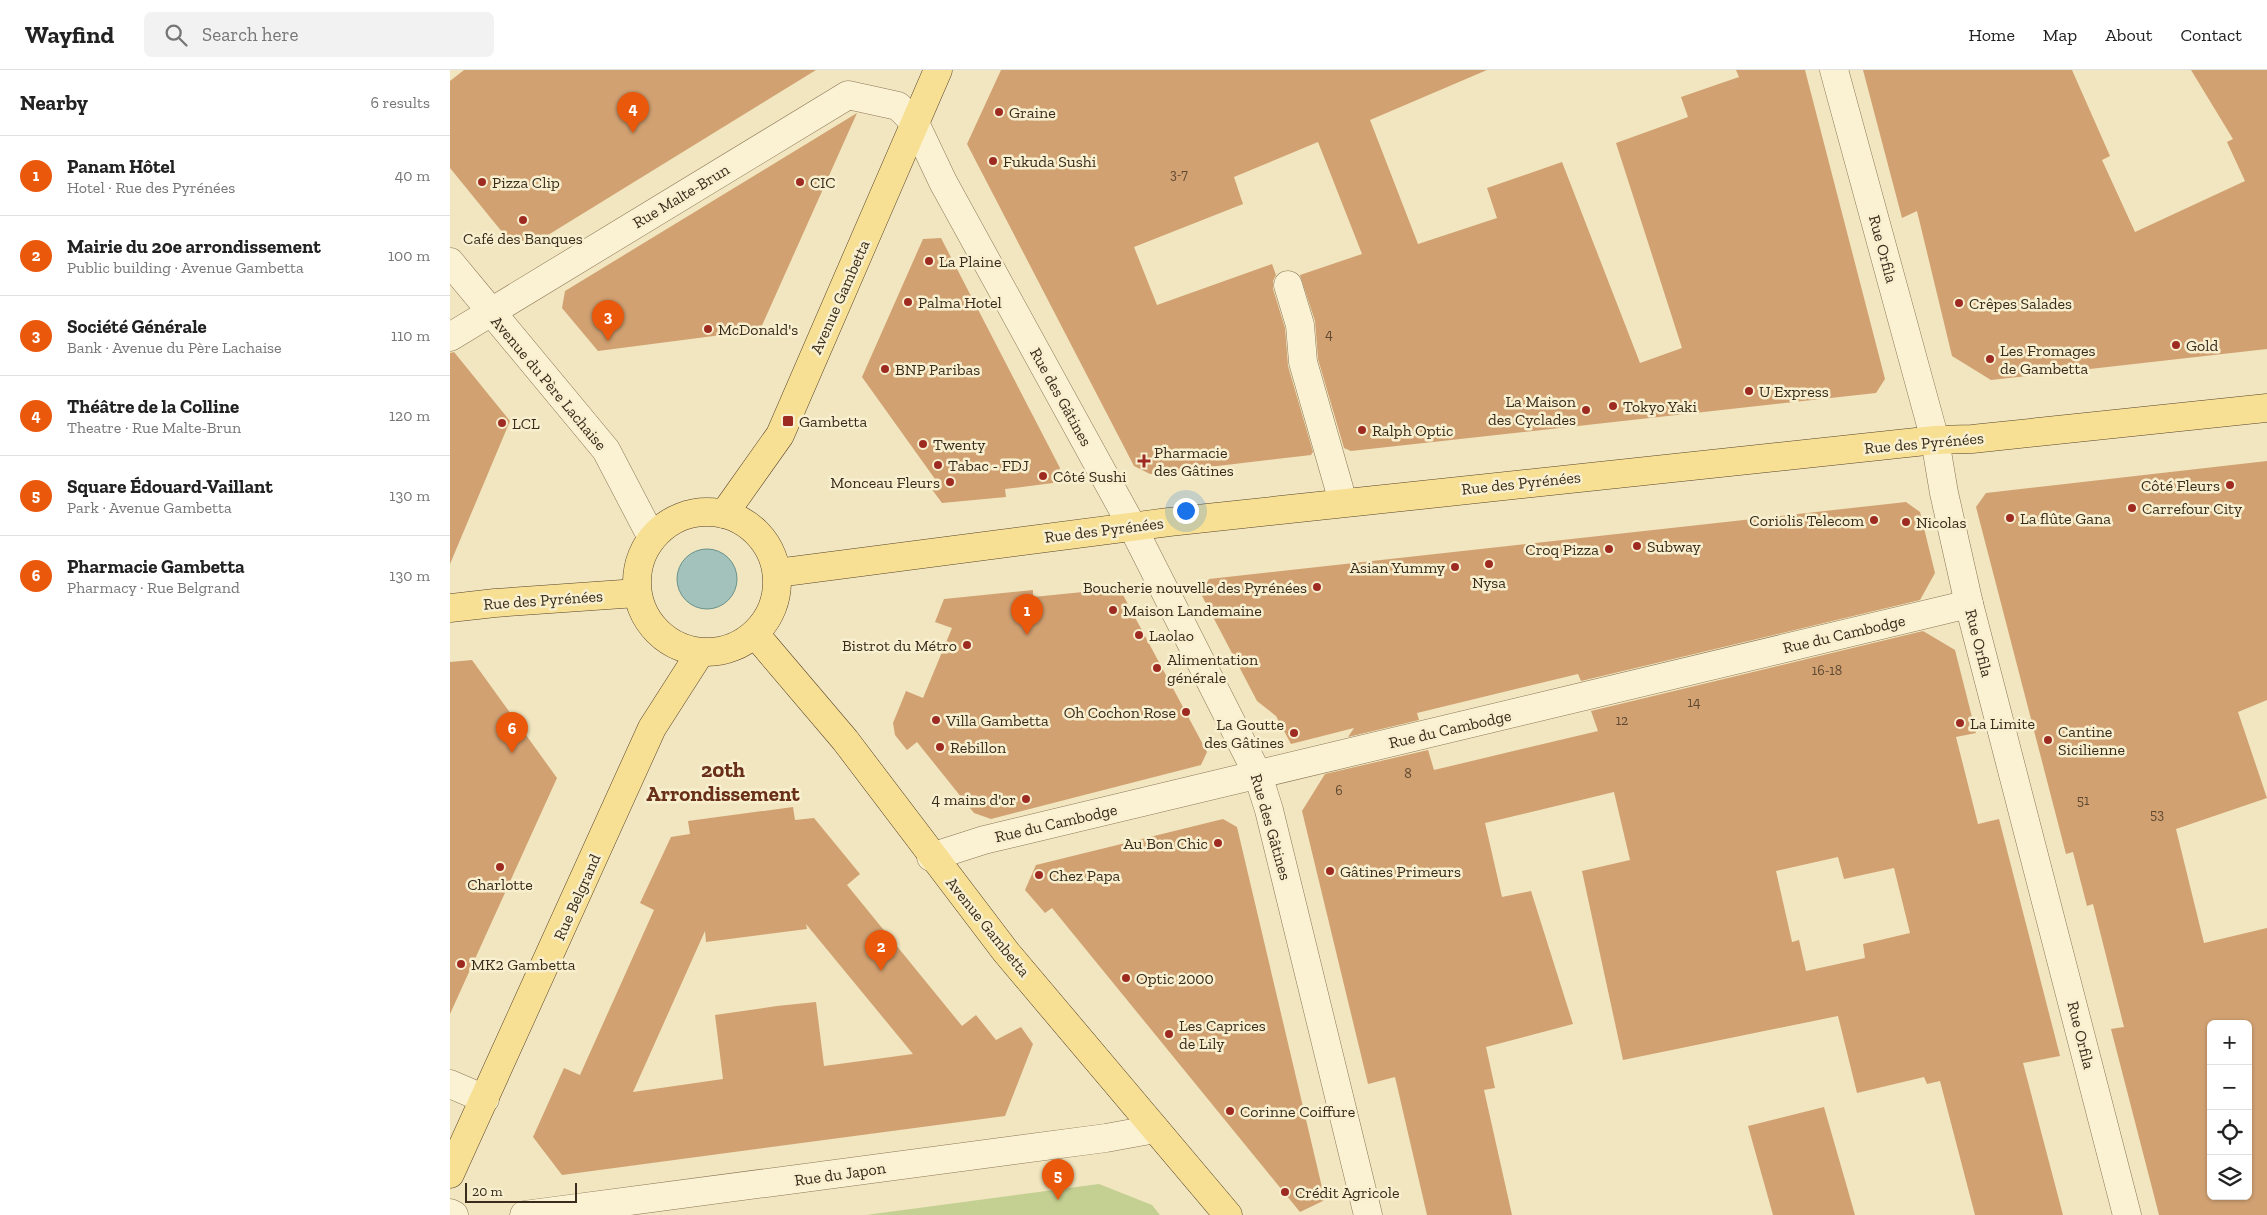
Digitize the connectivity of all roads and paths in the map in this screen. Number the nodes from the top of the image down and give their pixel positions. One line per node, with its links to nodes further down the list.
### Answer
1 (938, 70): 3 (main road, Avenue Gambetta)
2 (1834, 70): 9 (street, Rue Orfila)
3 (915, 123): 6 (street, Rue Malte-Brun); 11 (main road, Avenue Gambetta); 12 (street, Rue des Gâtines)
4 (450, 262): 6 (street, Avenue du Père Lachaise)
5 (1288, 285): 10 (street)
6 (490, 311): 7 (street, Rue Malte-Brun); 13 (street, Avenue du Père Lachaise)
7 (450, 337)
8 (2267, 408): 9 (main road, Rue des Pyrénées)
9 (1935, 440): 10 (main road, Rue des Pyrénées); 16 (street, Rue Orfila)
10 (1343, 502): 12 (main road, Rue des Pyrénées)
11 (724, 514): 13 (main road); 14 (main road)
12 (1132, 526): 14 (main road, Rue des Pyrénées); 20 (street, Rue des Gâtines)
13 (652, 538): 15 (main road)
14 (777, 573): 18 (main road)
15 (637, 594): 17 (main road, Rue des Pyrénées); 19 (main road)
16 (1969, 604): 20 (street, Rue du Cambodge); 31 (street, Rue Orfila)
17 (450, 608)
18 (755, 634): 19 (main road); 21 (main road, Avenue Gambetta)
19 (700, 653): 23 (main road, Rue Belgrand)
20 (1258, 775): 21 (street, Rue du Cambodge); 30 (street, Rue des Gâtines)
21 (931, 857): 24 (main road, Avenue Gambetta)
22 (450, 1084): 23 (street)
23 (485, 1099): 25 (main road, Rue Belgrand)
24 (1155, 1129): 28 (street, Rue du Japon); 29 (main road, Avenue Gambetta)
25 (450, 1174)
26 (450, 1214): 27 (street)
27 (454, 1215)
28 (524, 1215)
29 (1228, 1215)
30 (1368, 1215)
31 (2127, 1215)

